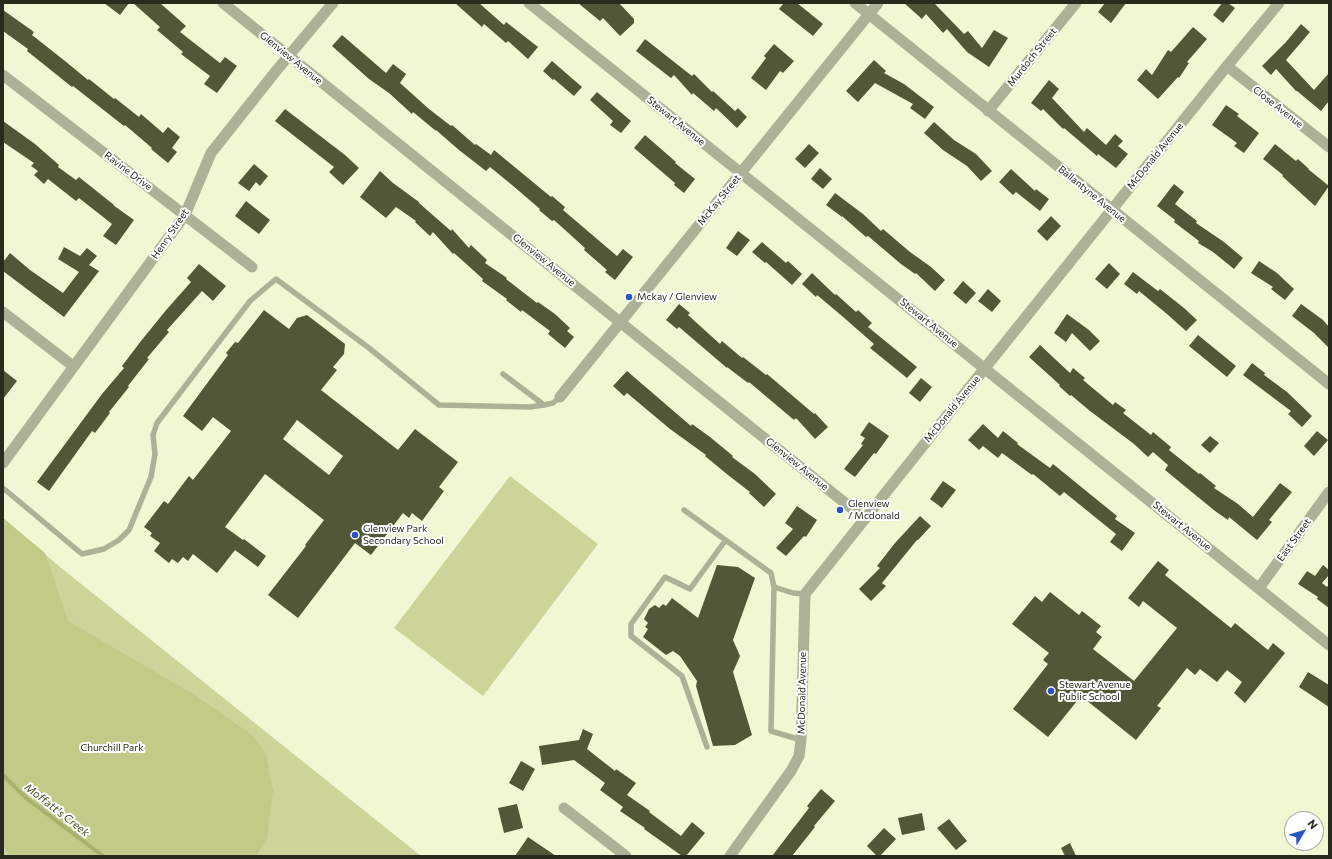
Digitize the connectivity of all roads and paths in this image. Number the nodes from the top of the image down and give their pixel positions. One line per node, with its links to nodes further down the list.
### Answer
1 (223, 3): 9 (street, Glenview Avenue)
2 (333, 3): 9 (street, Henry Street)
3 (529, 3): 14 (street, Stewart Avenue)
4 (855, 3): 8 (street, Ballantyne Avenue)
5 (878, 3): 8 (street, McKay Street)
6 (1076, 3): 12 (street, Murdoch Street)
7 (1279, 3): 10 (street, McDonald Avenue)
8 (868, 14): 12 (street, Ballantyne Avenue); 14 (street, McKay Street)
9 (289, 56): 16 (street, Henry Street); 19 (street, Glenview Avenue)
10 (1227, 66): 13 (street, Close Avenue); 15 (street, McDonald Avenue)
11 (3, 75): 16 (street, Ravine Drive)
12 (988, 111): 15 (street, Ballantyne Avenue)
13 (1329, 147)
14 (741, 172): 19 (street, McKay Street); 21 (street, Stewart Avenue)
15 (1112, 210): 21 (street, McDonald Avenue); 23 (street, Ballantyne Avenue)
16 (185, 215): 17 (street, Ravine Drive); 20 (street, Henry Street)
17 (252, 267)
18 (3, 312): 20 (street)
19 (621, 322): 24 (street, McKay Street); 30 (street, Glenview Avenue)
20 (73, 366): 26 (street, Henry Street)
21 (985, 368): 30 (street, McDonald Avenue); 33 (street, Stewart Avenue)
22 (503, 374): 25 (lane)
23 (1329, 384)
24 (560, 397): 25 (lane)
25 (544, 405): 27 (lane)
26 (3, 463)
27 (3, 488)
28 (1329, 492): 33 (street, East Street)
29 (684, 510): 31 (lane)
30 (864, 519): 34 (street, McDonald Avenue)
31 (725, 541): 32 (lane); 37 (lane)
32 (774, 587): 34 (lane); 36 (lane)
33 (1259, 588): 35 (street, Stewart Avenue)
34 (805, 594): 36 (street, McDonald Avenue)
35 (1329, 645)
36 (801, 740): 40 (street, McDonald Avenue)
37 (707, 747)
38 (564, 808): 39 (street)
39 (626, 856)
40 (730, 856)

